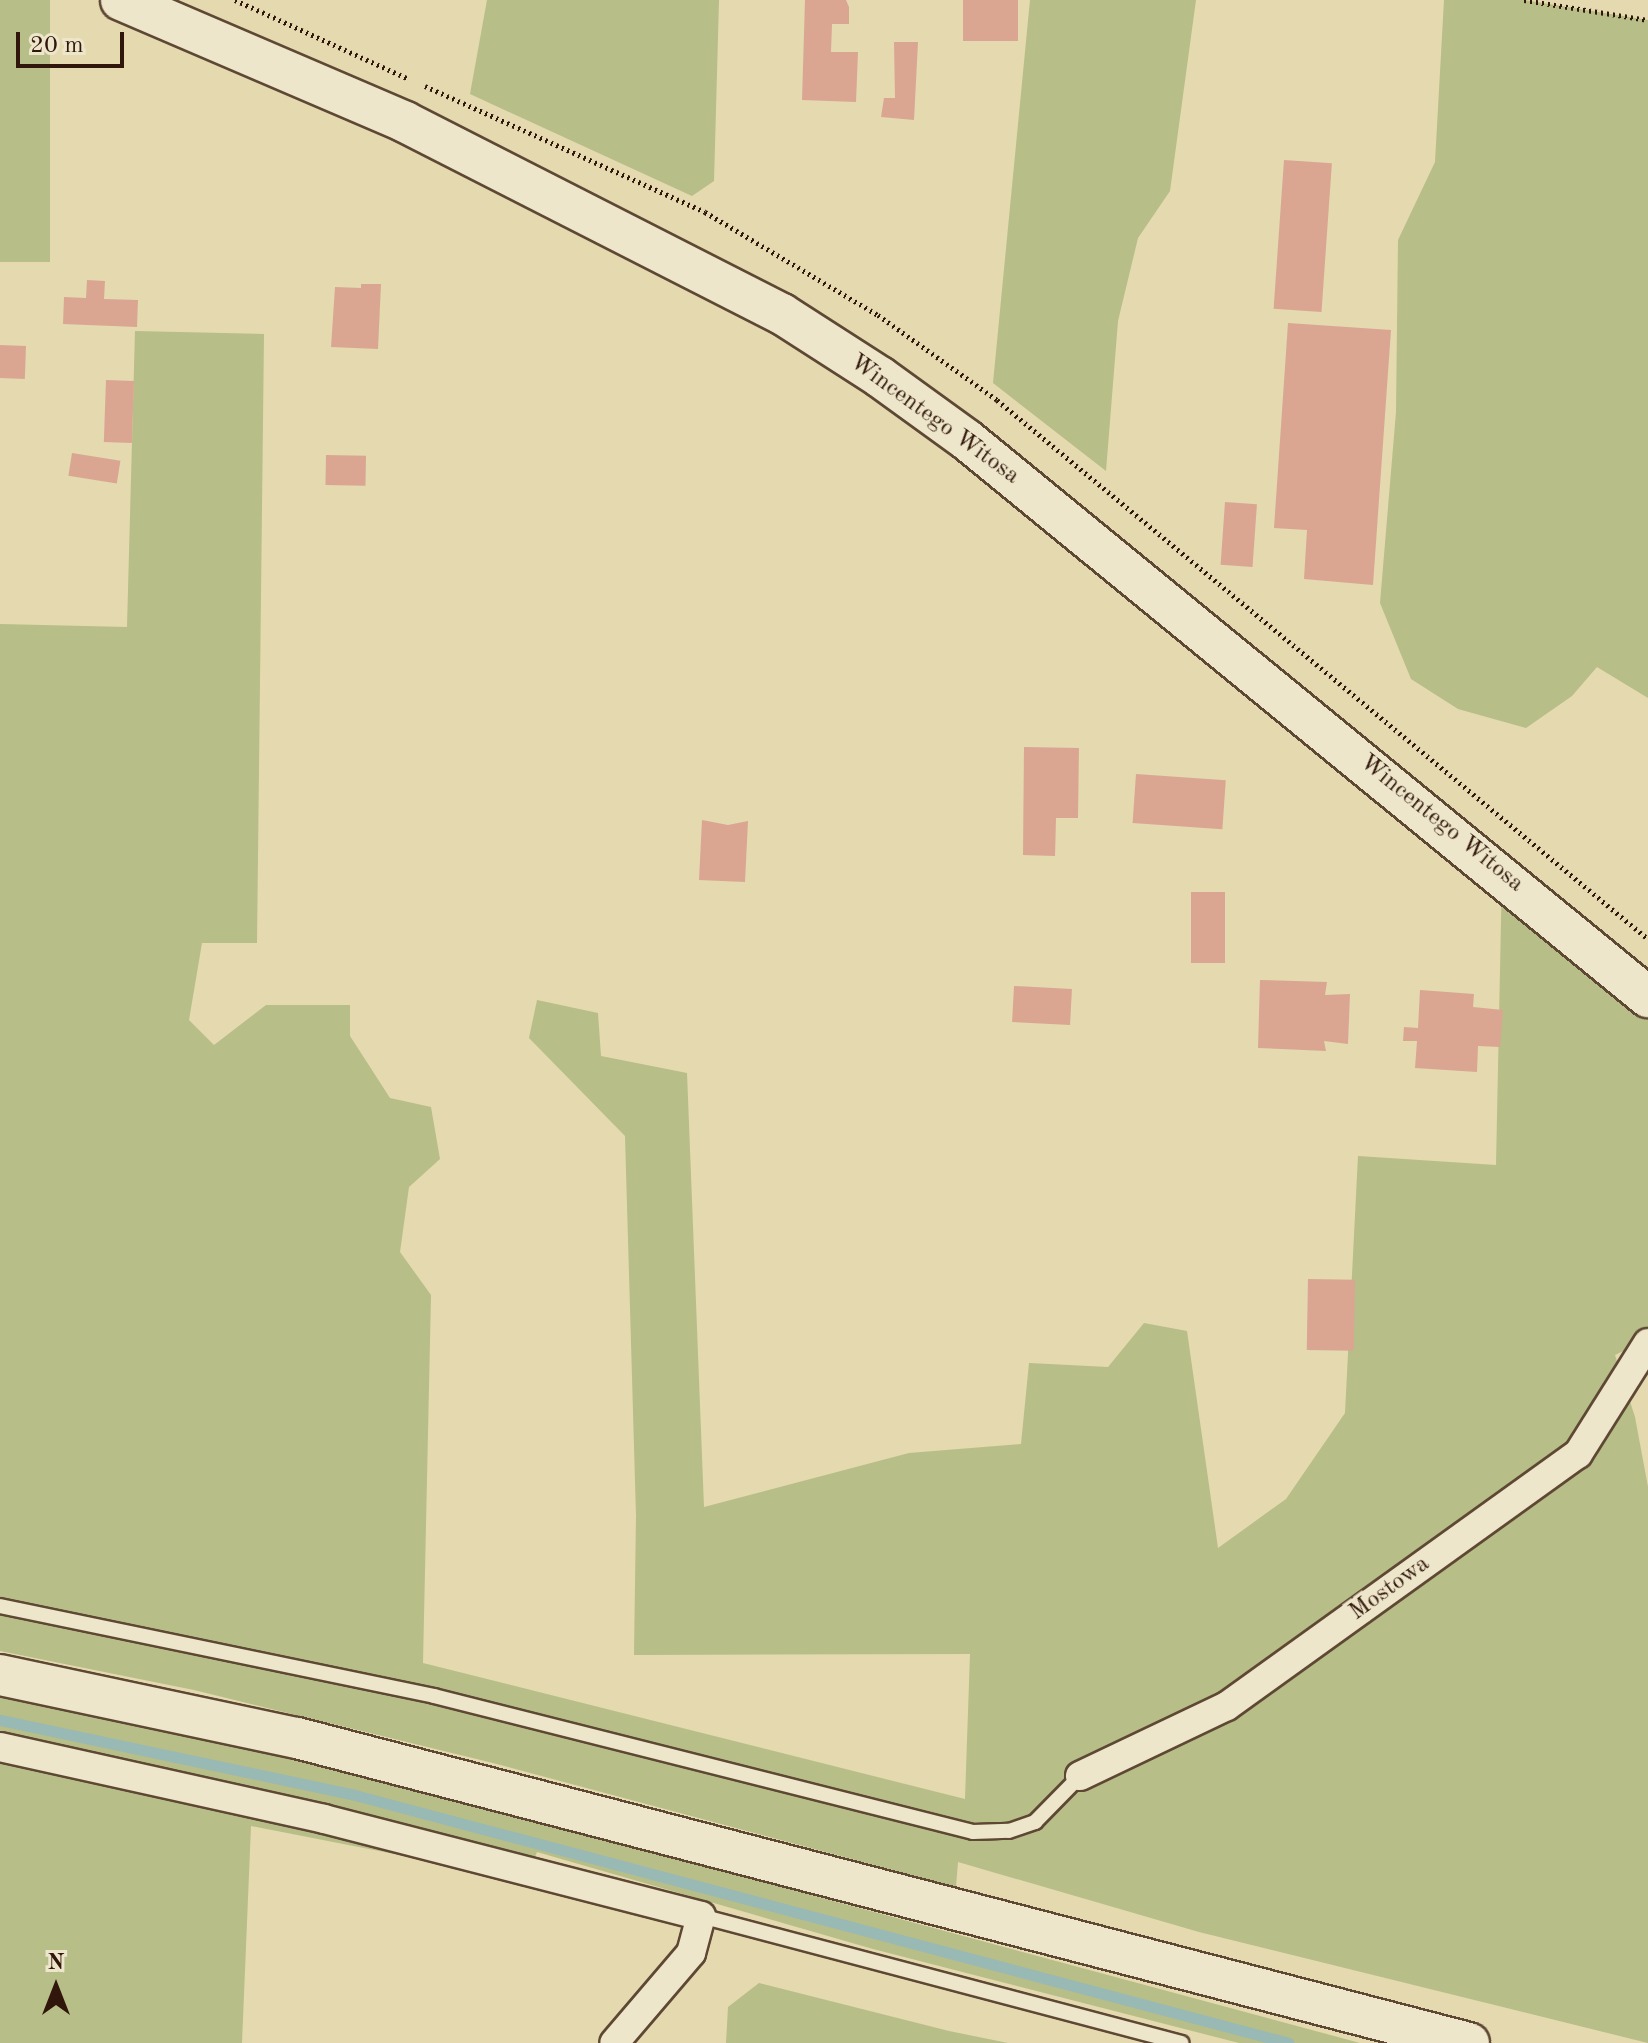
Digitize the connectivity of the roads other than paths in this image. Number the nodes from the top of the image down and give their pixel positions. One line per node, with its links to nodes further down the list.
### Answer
1 (121, 0): 2 (main road, Wincentego Witosa)
2 (1648, 997)
3 (1648, 1343): 7 (street, Mostowa)
4 (0, 1606): 7 (lane)
5 (0, 1675): 11 (main road)
6 (0, 1747): 8 (street)
7 (1080, 1776)
8 (701, 1916): 9 (street); 10 (lane)
9 (614, 2043)
10 (1182, 2043)
11 (1469, 2043)

